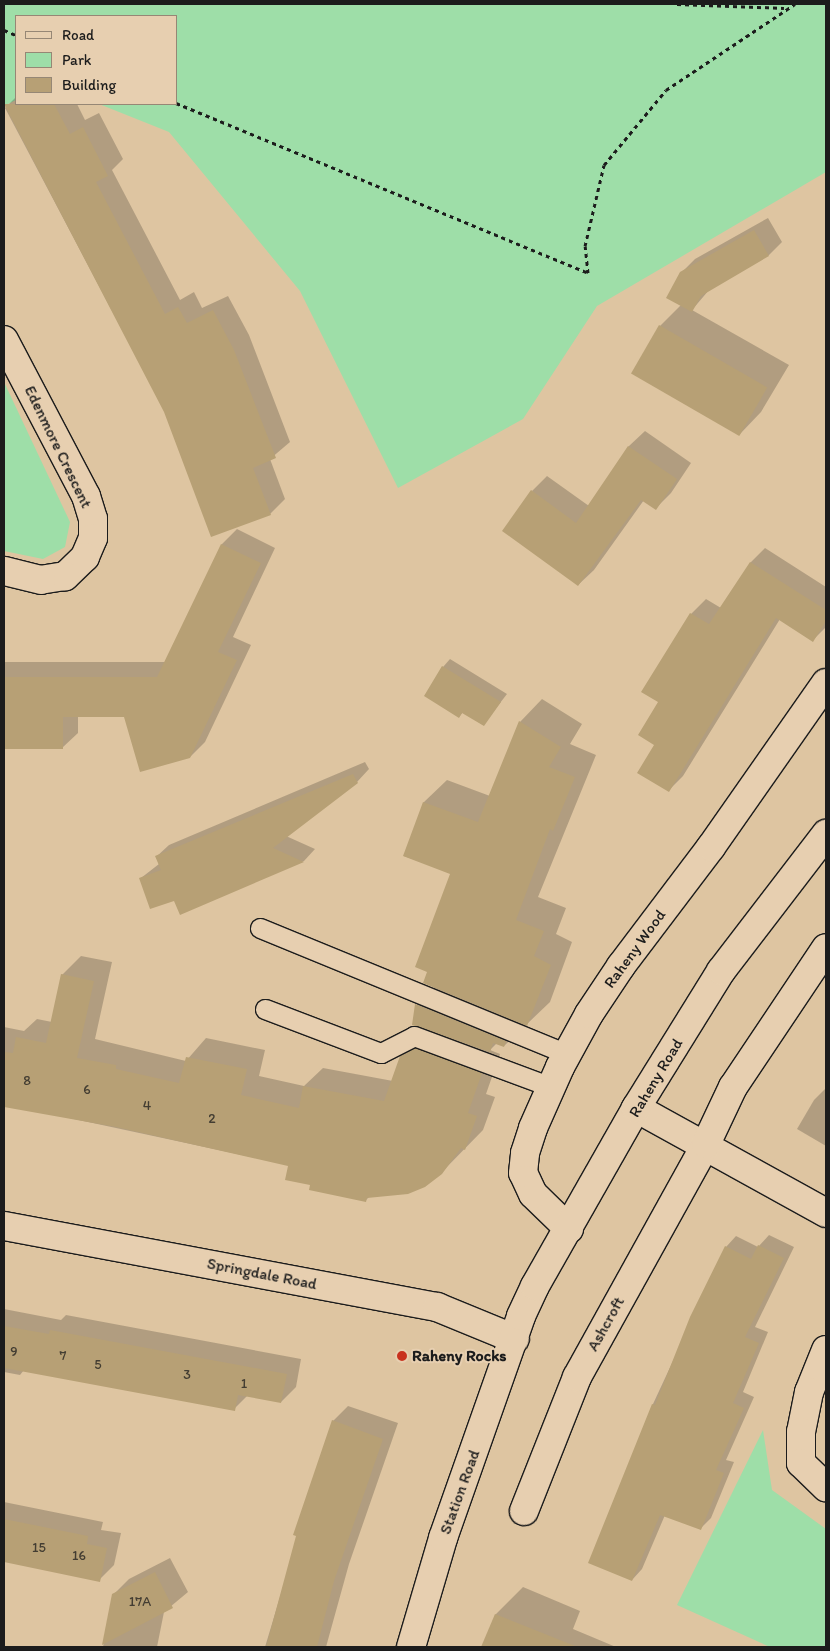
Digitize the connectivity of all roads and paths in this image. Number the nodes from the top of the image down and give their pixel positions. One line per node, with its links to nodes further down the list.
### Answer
1 (678, 4): 3 (path)
2 (794, 4): 3 (path)
3 (785, 8): 4 (path)
4 (178, 104)
5 (4, 340): 6 (street, Edenmore Crescent)
6 (4, 571)
7 (826, 683): 12 (street, Raheny Wood)
8 (826, 834): 14 (street, Raheny Road)
9 (260, 928): 12 (lane)
10 (826, 948): 15 (street, Ashcroft)
11 (266, 1009): 13 (lane)
12 (567, 1054): 13 (street, Raheny Wood)
13 (551, 1087): 18 (street, Raheny Wood)
14 (636, 1108): 15 (street); 18 (street, Raheny Road)
15 (706, 1144): 16 (street); 22 (street, Ashcroft)
16 (826, 1213)
17 (4, 1226): 19 (street, Springdale Road)
18 (569, 1229): 19 (street, Raheny Road)
19 (515, 1340): 23 (street, Station Road)
20 (826, 1350): 21 (street)
21 (826, 1487)
22 (524, 1511)
23 (411, 1647)

